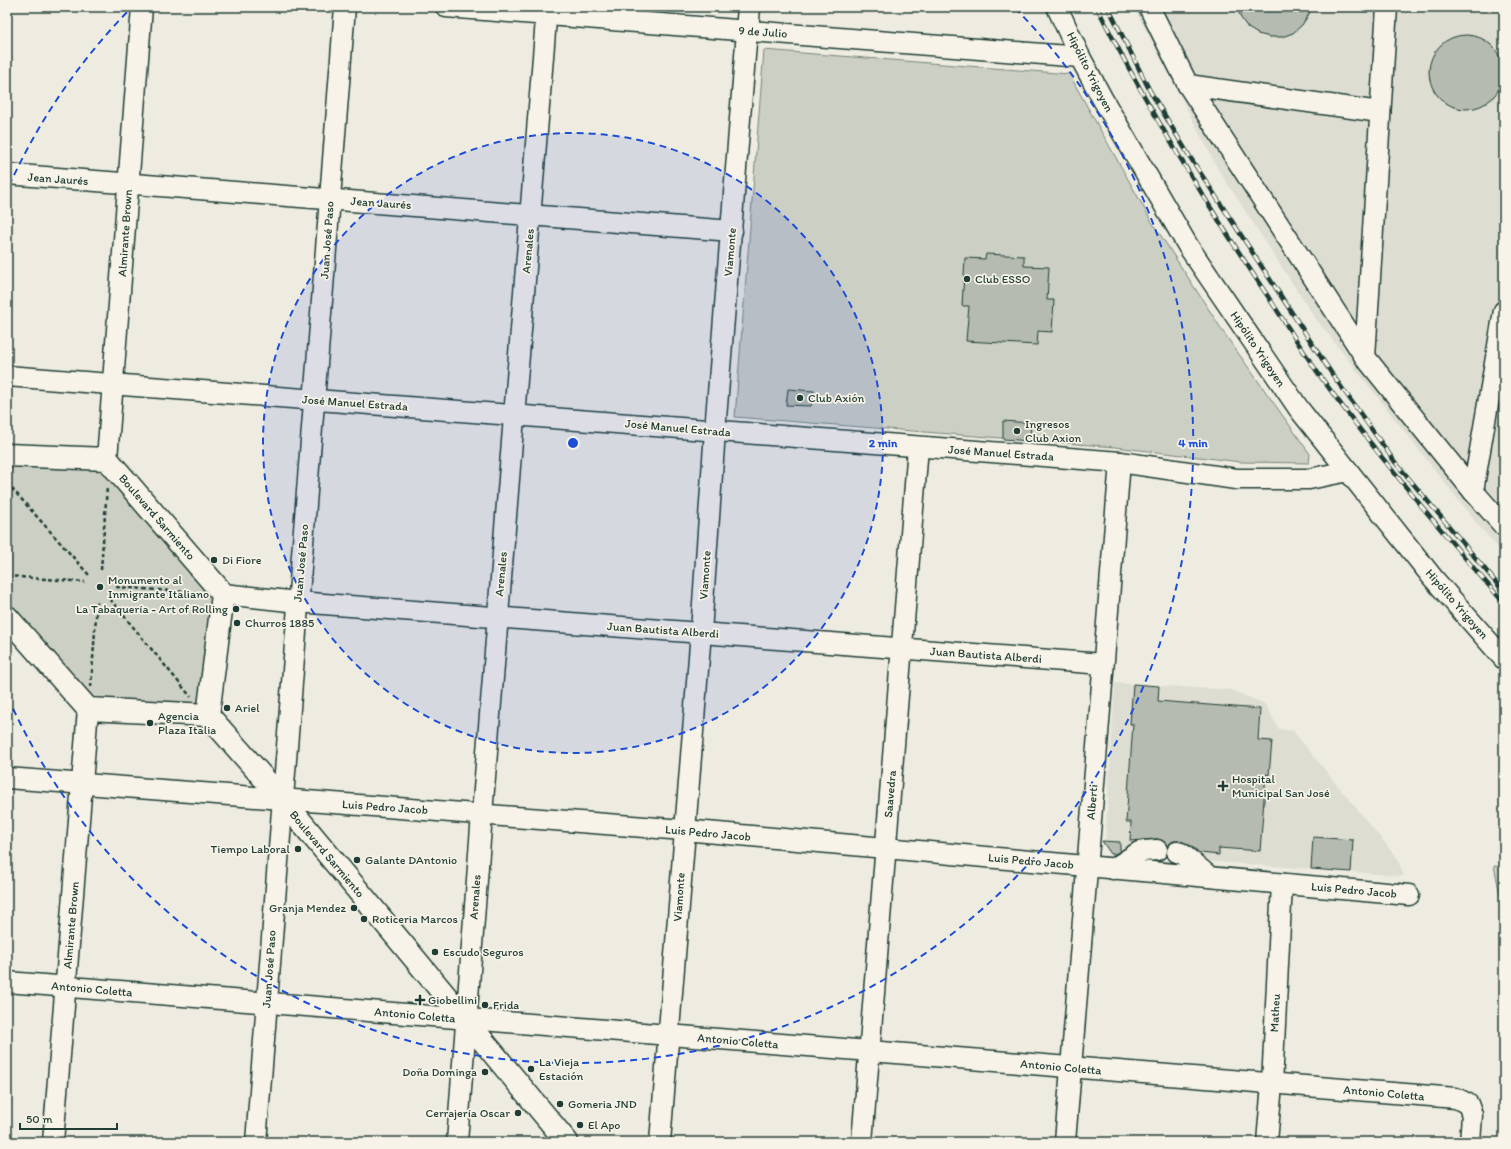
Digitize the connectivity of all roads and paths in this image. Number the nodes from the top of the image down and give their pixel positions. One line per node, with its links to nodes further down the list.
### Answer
1 (142, 7): 14 (street, Almirante Brown)
2 (345, 7): 15 (street, Juan José Paso)
3 (446, 7): 8 (street, 9 de Julio)
4 (749, 7): 9 (main road, Viamonte)
5 (1057, 7): 10 (street, Hipólito Yrigoyen)
6 (1149, 7): 11 (street)
7 (1387, 7): 12 (street)
8 (547, 11): 9 (street, 9 de Julio); 16 (street, Arenales)
9 (748, 31): 10 (street, 9 de Julio); 17 (street, Viamonte)
10 (1080, 57): 29 (street, Hipólito Yrigoyen)
11 (1188, 85): 12 (street); 19 (street)
12 (1380, 112): 19 (street)
13 (7, 174): 14 (street, Jean Jaurés)
14 (128, 184): 15 (street, Jean Jaurés); 21 (street, Almirante Brown)
15 (330, 200): 16 (street, Jean Jaurés); 22 (street, Juan José Paso)
16 (530, 215): 17 (street, Jean Jaurés); 23 (street, Arenales)
17 (732, 231): 24 (street, Viamonte)
18 (1504, 311): 32 (street)
19 (1365, 357): 32 (street)
20 (7, 376): 21 (street, José Manuel Estrada)
21 (113, 384): 22 (street, José Manuel Estrada); 27 (street, Almirante Brown)
22 (314, 400): 23 (street, José Manuel Estrada); 43 (street, Juan José Paso)
23 (514, 415): 24 (street, José Manuel Estrada); 45 (street, Arenales)
24 (715, 431): 25 (street, José Manuel Estrada); 46 (street, Viamonte)
25 (918, 447): 28 (street, José Manuel Estrada); 47 (street, Saavedra)
26 (7, 455): 27 (main road)
27 (107, 459): 40 (main road, Boulevard Sarmiento)
28 (1120, 462): 29 (street, José Manuel Estrada); 49 (street, Alberti)
29 (1348, 472): 48 (street, Hipólito Yrigoyen)
30 (7, 483): 35 (path)
31 (108, 485): 34 (path)
32 (1473, 491): 33 (street)
33 (1504, 526)
34 (101, 570)
35 (89, 575)
36 (7, 576): 37 (path)
37 (84, 582)
38 (116, 588): 39 (path)
39 (201, 594)
40 (223, 594): 43 (street, Juan Bautista Alberdi); 51 (main road)
41 (110, 599): 51 (path)
42 (97, 602): 50 (path)
43 (298, 602): 45 (street, Juan Bautista Alberdi); 54 (street, Juan José Paso)
44 (7, 617): 50 (main road)
45 (498, 617): 46 (street, Juan Bautista Alberdi); 55 (street, Arenales)
46 (701, 632): 47 (street, Juan Bautista Alberdi); 56 (street, Viamonte)
47 (902, 648): 49 (street, Juan Bautista Alberdi); 57 (street, Saavedra)
48 (1504, 659)
49 (1103, 664): 60 (street, Alberti)
50 (90, 700): 51 (main road); 53 (street, Almirante Brown)
51 (201, 708): 54 (main road, Boulevard Sarmiento)
52 (7, 778): 53 (street, Luis Pedro Jacob)
53 (82, 784): 54 (street, Luis Pedro Jacob); 66 (street, Almirante Brown)
54 (282, 799): 55 (street, Luis Pedro Jacob); 67 (street, Juan José Paso); 68 (main road, Boulevard Sarmiento)
55 (482, 814): 56 (street, Luis Pedro Jacob); 68 (street, Arenales)
56 (684, 830): 57 (street, Luis Pedro Jacob); 69 (street, Viamonte)
57 (886, 848): 60 (street, Luis Pedro Jacob); 70 (street, Saavedra)
58 (1157, 850): 61 (street)
59 (1177, 852): 62 (street)
60 (1087, 866): 61 (street, Luis Pedro Jacob); 71 (street, Alberti)
61 (1112, 868): 62 (street, Luis Pedro Jacob)
62 (1210, 877): 63 (street, Luis Pedro Jacob)
63 (1282, 884): 64 (street, Luis Pedro Jacob); 72 (street, Matheu)
64 (1409, 895)
65 (7, 982): 66 (street, Antonio Coletta)
66 (66, 987): 67 (street, Antonio Coletta); 73 (street, Almirante Brown)
67 (266, 1003): 68 (street, Antonio Coletta); 74 (street, Juan José Paso)
68 (466, 1019): 69 (street, Antonio Coletta); 75 (street, Arenales); 76 (main road, Boulevard Sarmiento)
69 (668, 1036): 70 (street, Antonio Coletta); 77 (street, Viamonte)
70 (870, 1052): 71 (street, Antonio Coletta); 78 (street, Saavedra)
71 (1071, 1068): 72 (street, Antonio Coletta); 79 (street, Alberti)
72 (1272, 1084): 80 (street, Matheu); 81 (street, Antonio Coletta)
73 (53, 1142)
74 (256, 1142)
75 (457, 1142)
76 (567, 1142)
77 (660, 1142)
78 (862, 1142)
79 (1065, 1142)
80 (1267, 1142)
81 (1470, 1142)

